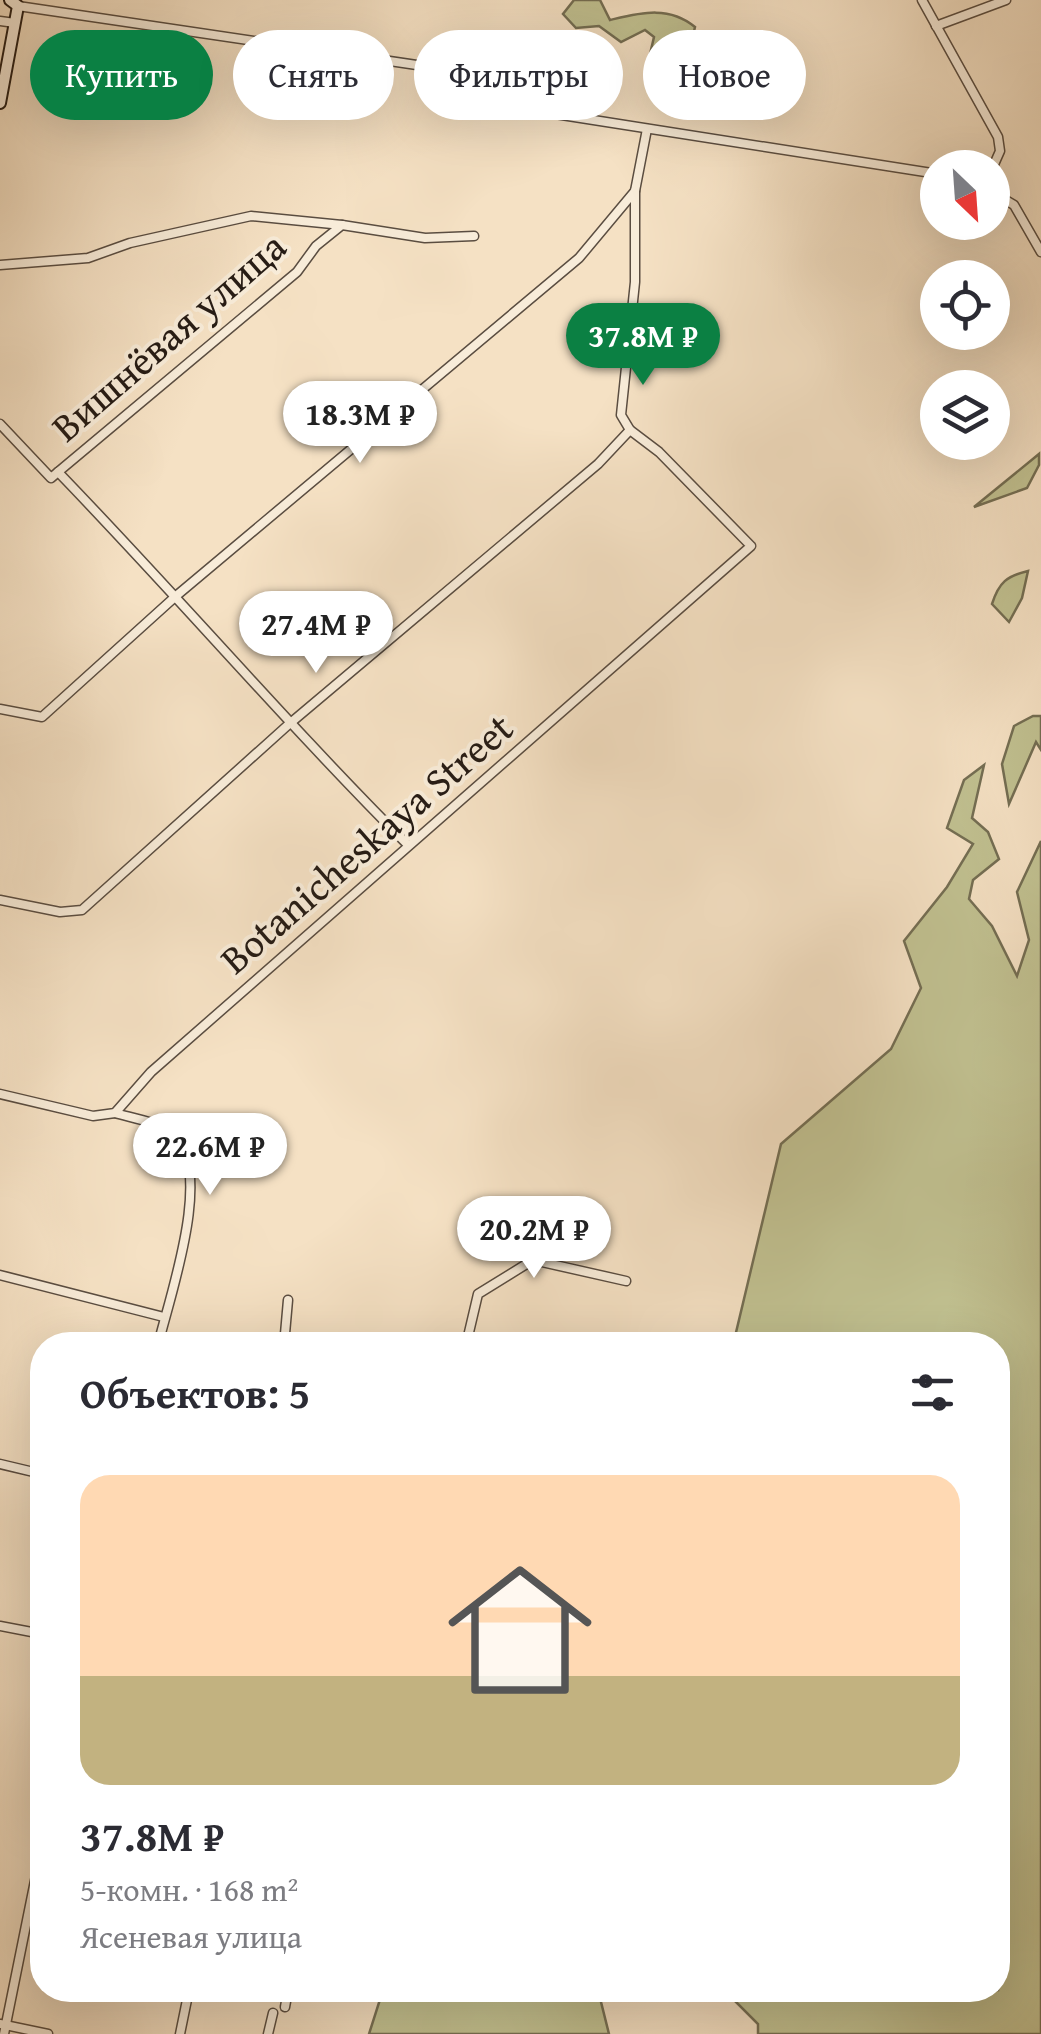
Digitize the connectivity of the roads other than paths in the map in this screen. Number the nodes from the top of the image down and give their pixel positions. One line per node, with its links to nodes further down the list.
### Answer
1 (922, 0): 6 (street)
2 (1006, 0): 6 (street)
3 (14, 3): 5 (street); 8 (street)
4 (0, 22): 5 (street)
5 (15, 23): 7 (street)
6 (936, 26): 9 (street)
7 (0, 103)
8 (646, 130): 10 (street); 11 (street)
9 (1000, 150)
10 (920, 171)
11 (636, 191): 18 (street); 20 (street)
12 (1010, 203): 15 (street)
13 (342, 225): 14 (street); 16 (street); 19 (street, Вишнёвая улица)
14 (474, 236)
15 (1041, 252)
16 (0, 265)
17 (0, 424): 19 (street)
18 (630, 430): 22 (street); 23 (street, Botanicheskaya Street)
19 (58, 472): 20 (street)
20 (176, 596): 21 (street); 22 (street)
21 (0, 709)
22 (288, 725): 23 (street); 24 (street)
23 (408, 845): 26 (street, Botanicheskaya Street)
24 (0, 900)
25 (0, 1094): 26 (street)
26 (114, 1113): 30 (street)
27 (0, 1276): 30 (street)
28 (626, 1282): 33 (street)
29 (288, 1300): 32 (street)
30 (164, 1317): 31 (street)
31 (161, 1332)
32 (285, 1332)
33 (469, 1332)
34 (0, 1464): 35 (street)
35 (30, 1471)
36 (0, 1626): 37 (street)
37 (30, 1632)
38 (30, 1903): 43 (street)
39 (187, 2002): 45 (street)
40 (286, 2002): 41 (street)
41 (285, 2007)
42 (273, 2014): 46 (street)
43 (4, 2027): 44 (street)
44 (48, 2034)
45 (180, 2034)
46 (268, 2034)

